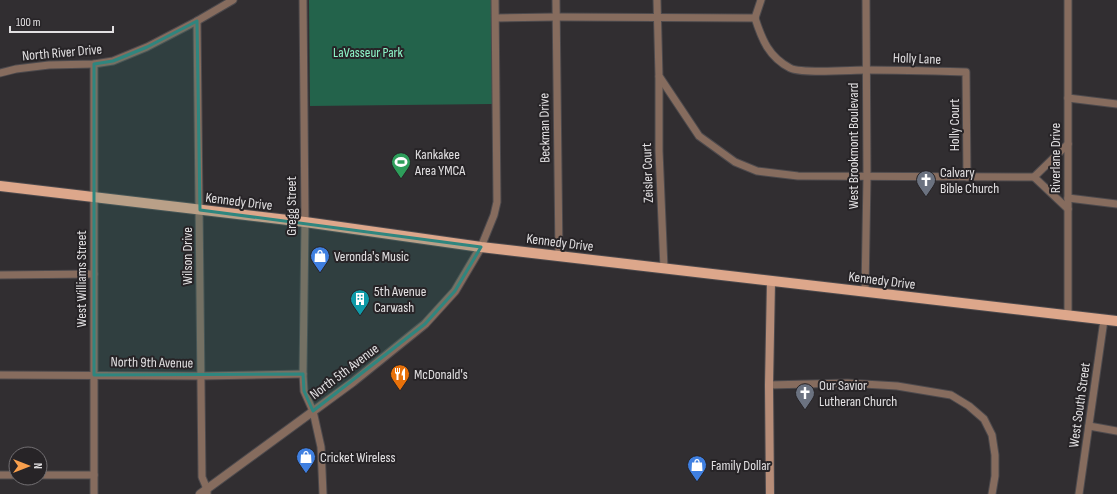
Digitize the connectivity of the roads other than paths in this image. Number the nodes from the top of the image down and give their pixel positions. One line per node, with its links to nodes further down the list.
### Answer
1 (232, 0): 13 (street, North River Drive)
2 (303, 0): 31 (street, Gregg Street)
3 (495, 0): 10 (street)
4 (556, 0): 9 (street, Beckman Drive)
5 (657, 0): 11 (street, Zeisler Court)
6 (761, 0): 12 (street)
7 (866, 0): 15 (street, West Brookmont Boulevard)
8 (1068, 0): 19 (street, Riverlane Drive)
9 (556, 17): 10 (street); 11 (street); 33 (street, Beckman Drive)
10 (496, 18): 32 (street)
11 (657, 18): 12 (street); 18 (street, Zeisler Court)
12 (755, 18): 15 (street, Holly Lane)
13 (197, 21): 14 (street, North River Drive); 30 (street, Wilson Drive)
14 (94, 64): 17 (street, North River Drive); 26 (street, West Williams Street)
15 (866, 70): 16 (street, Holly Lane); 22 (street, West Brookmont Boulevard)
16 (966, 72): 23 (street, Holly Court)
17 (0, 73)
18 (659, 76): 22 (street); 34 (street, Zeisler Court)
19 (1068, 98): 20 (street); 21 (street, Riverlane Drive)
20 (1117, 104)
21 (1068, 144): 24 (street); 27 (street, Riverlane Drive)
22 (867, 177): 23 (street); 38 (street, West Brookmont Boulevard)
23 (967, 177): 24 (street)
24 (1034, 177): 29 (street)
25 (0, 186): 26 (main road, Kennedy Drive)
26 (94, 197): 30 (main road, Kennedy Drive); 35 (street, West Williams Street)
27 (1068, 198): 28 (street); 29 (street, Riverlane Drive)
28 (1117, 204)
29 (1068, 209): 39 (street, Riverlane Drive)
30 (200, 210): 31 (main road, Kennedy Drive); 45 (street, Wilson Drive)
31 (305, 222): 32 (main road, Kennedy Drive); 42 (street, Gregg Street)
32 (481, 247): 33 (main road, Kennedy Drive); 47 (street, North 5th Avenue)
33 (559, 256): 34 (main road, Kennedy Drive)
34 (664, 268): 37 (main road, Kennedy Drive)
35 (94, 274): 36 (street); 44 (street, West Williams Street)
36 (0, 275)
37 (772, 281): 38 (main road, Kennedy Drive); 46 (main road)
38 (865, 292): 39 (main road, Kennedy Drive)
39 (1068, 316): 40 (main road, Kennedy Drive)
40 (1104, 320): 41 (main road, Kennedy Drive); 48 (street, West South Street)
41 (1117, 321)
42 (303, 374): 45 (street, North 9th Avenue); 47 (street, Gregg Street)
43 (0, 375): 44 (street, North 9th Avenue)
44 (94, 375): 45 (street, North 9th Avenue); 51 (street, West Williams Street)
45 (201, 376): 52 (street, Wilson Drive)
46 (769, 385): 55 (main road); 56 (street)
47 (313, 411): 52 (street, North 5th Avenue); 54 (street, Gregg Street)
48 (1089, 426): 49 (street); 57 (street, West South Street)
49 (1117, 431)
50 (48, 475): 51 (street)
51 (94, 475): 53 (street, West Williams Street)
52 (205, 492)
53 (94, 494)
54 (323, 494)
55 (770, 494)
56 (992, 494)
57 (1079, 494)

